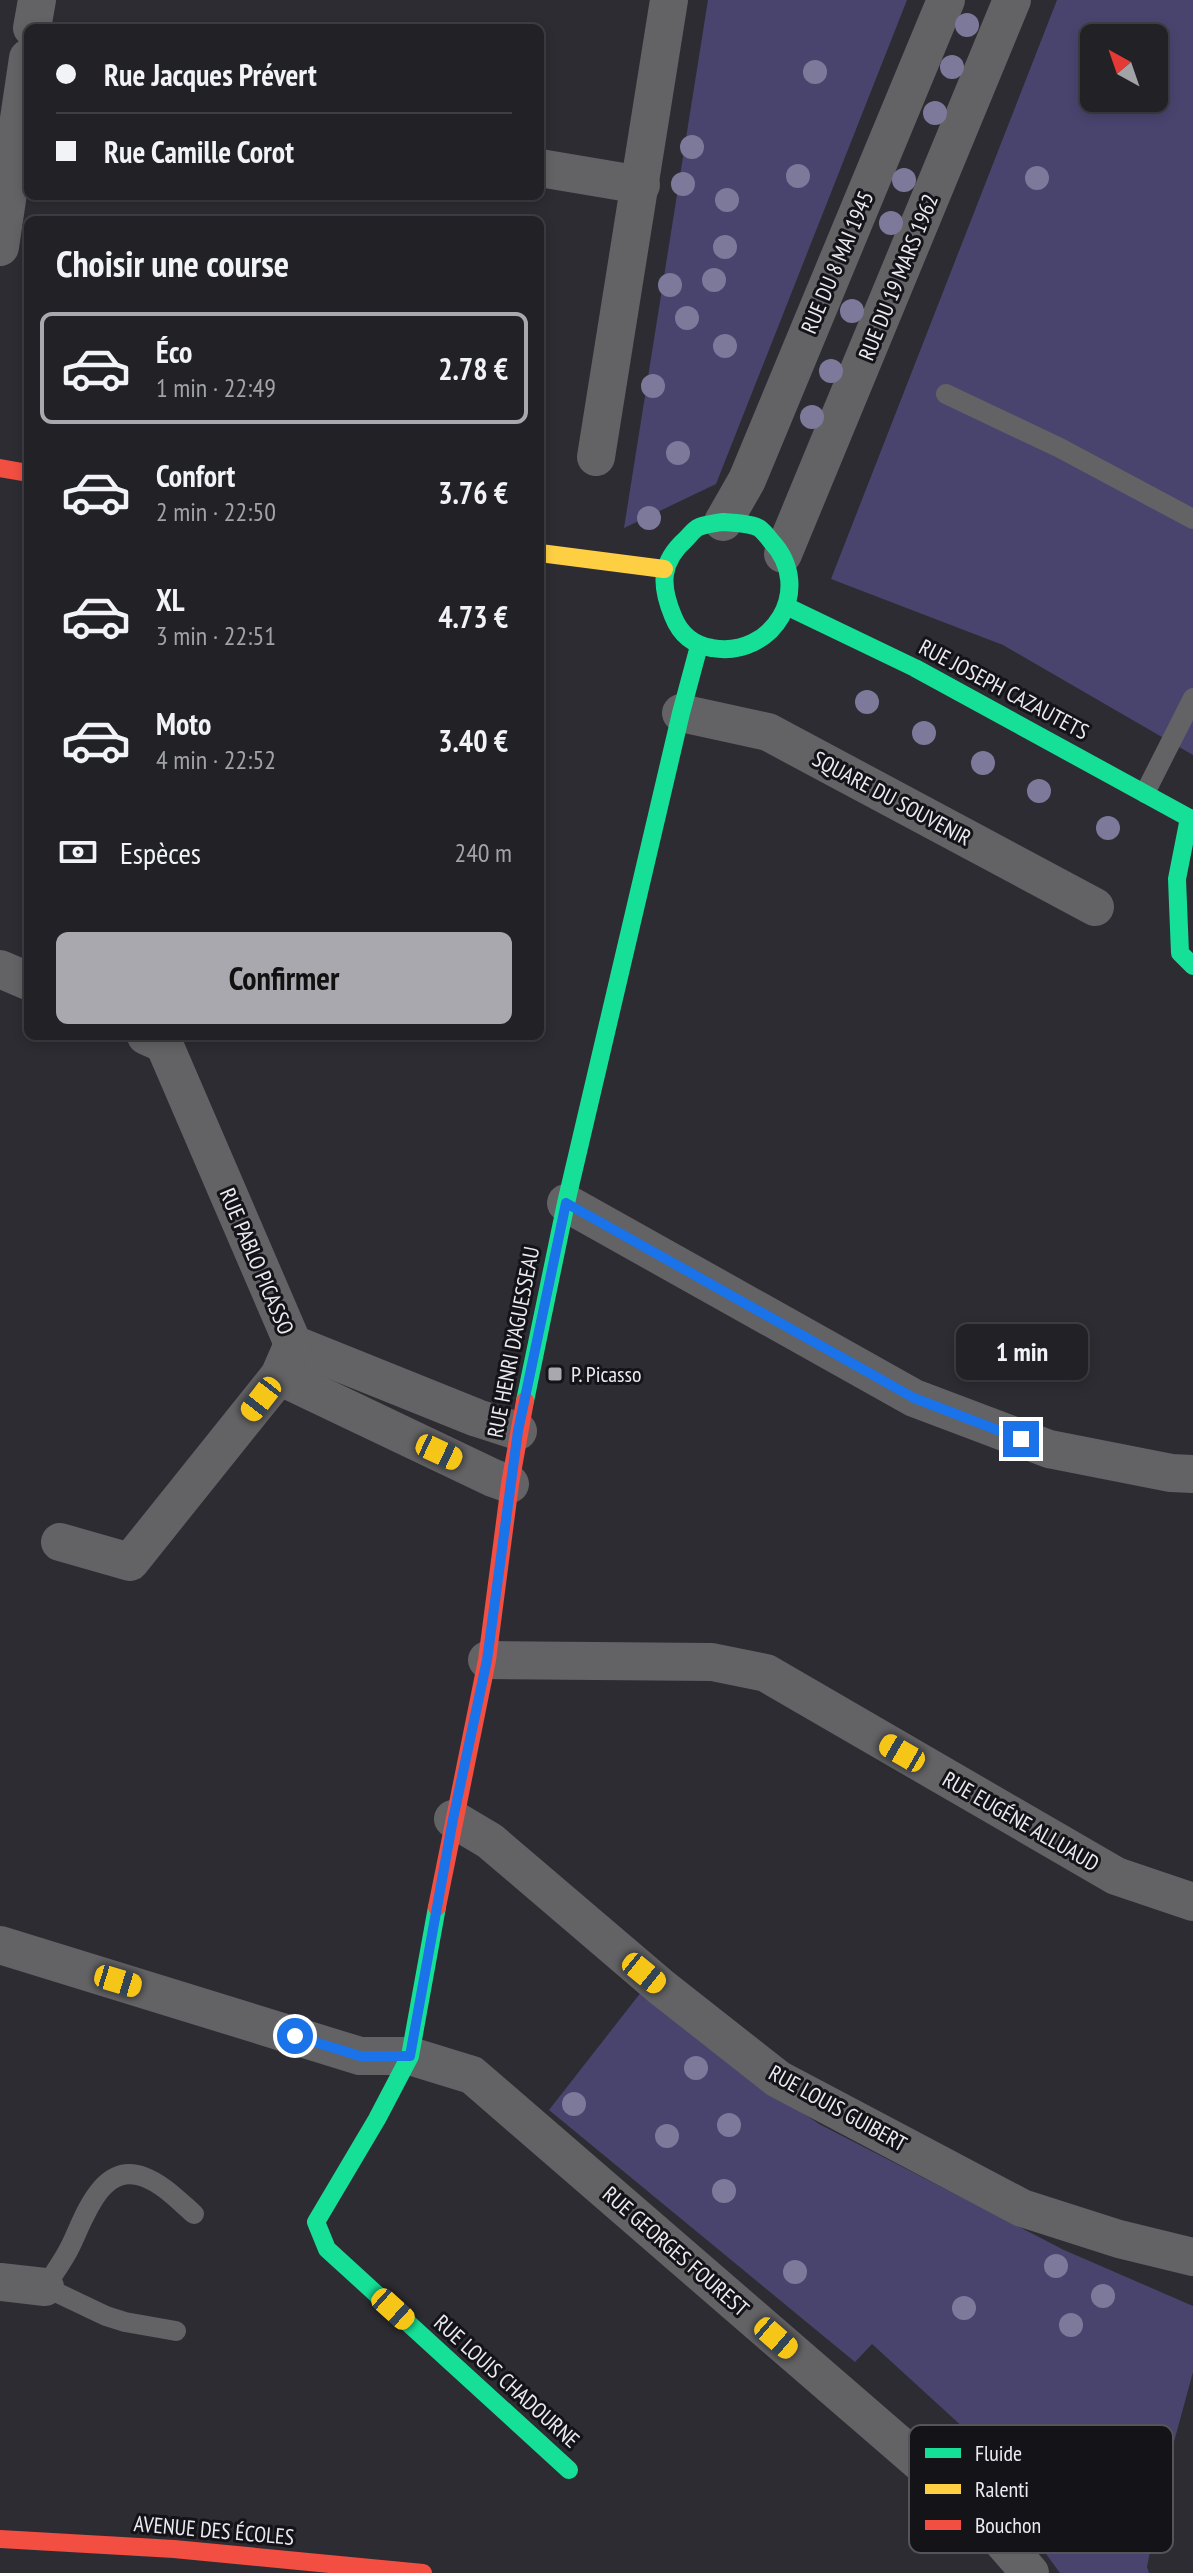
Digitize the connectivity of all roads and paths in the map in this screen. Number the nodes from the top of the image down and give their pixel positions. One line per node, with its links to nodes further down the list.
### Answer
1 (37, 0): 5 (street)
2 (669, 0): 8 (street)
3 (946, 0): 15 (street, RUE DU 8 MAI 1945)
4 (1012, 0): 17 (street, RUE DU 19 MARS 1962)
5 (33, 24)
6 (20, 75): 9 (street)
7 (544, 169): 8 (street)
8 (641, 185): 11 (street)
9 (0, 247)
10 (946, 394): 14 (lane)
11 (596, 457)
12 (0, 468): 13 (street)
13 (24, 472)
14 (1193, 519)
15 (723, 522): 17 (street); 18 (street)
16 (544, 554): 18 (street)
17 (783, 554): 19 (street)
18 (664, 569): 20 (street)
19 (788, 607): 20 (street); 23 (street, RUE JOSEPH CAZAUTETS)
20 (699, 646): 22 (street, RUE HENRI D'AGUESSEAU)
21 (1193, 698): 23 (lane)
22 (681, 713): 25 (street, SQUARE DU SOUVENIR); 30 (street, RUE HENRI D'AGUESSEAU)
23 (1145, 793): 24 (street, RUE JOSEPH CAZAUTETS)
24 (1191, 819): 26 (street)
25 (1095, 907)
26 (1193, 966)
27 (0, 969): 28 (street)
28 (24, 979)
29 (158, 1040): 31 (street, RUE PABLO PICASSO)
30 (566, 1203): 32 (street, RUE HENRI D'AGUESSEAU); 33 (street)
31 (286, 1360): 32 (street, RUE PABLO PICASSO); 34 (street); 35 (street)
32 (518, 1431): 34 (street, RUE HENRI D'AGUESSEAU)
33 (1193, 1474)
34 (510, 1484): 36 (street, RUE HENRI D'AGUESSEAU)
35 (60, 1542)
36 (487, 1660): 37 (street, RUE HENRI D'AGUESSEAU); 38 (street, RUE EUGÉNE ALLUAUD)
37 (453, 1819): 40 (street, RUE HENRI D'AGUESSEAU); 42 (street, RUE LOUIS GUIBERT)
38 (1193, 1902)
39 (0, 1945): 40 (street, RUE GEORGES FOUREST)
40 (410, 2056): 46 (street, RUE GEORGES FOUREST); 47 (street, RUE LOUIS CHADOURNE)
41 (194, 2214): 44 (lane)
42 (1193, 2257)
43 (0, 2282): 44 (street)
44 (45, 2287): 45 (lane)
45 (176, 2331)
46 (909, 2453)
47 (569, 2470)
48 (0, 2539): 50 (street, AVENUE DES ÉCOLES)
49 (1013, 2553): 51 (street, RUE GEORGES FOUREST)
50 (423, 2573)
51 (1030, 2573)

